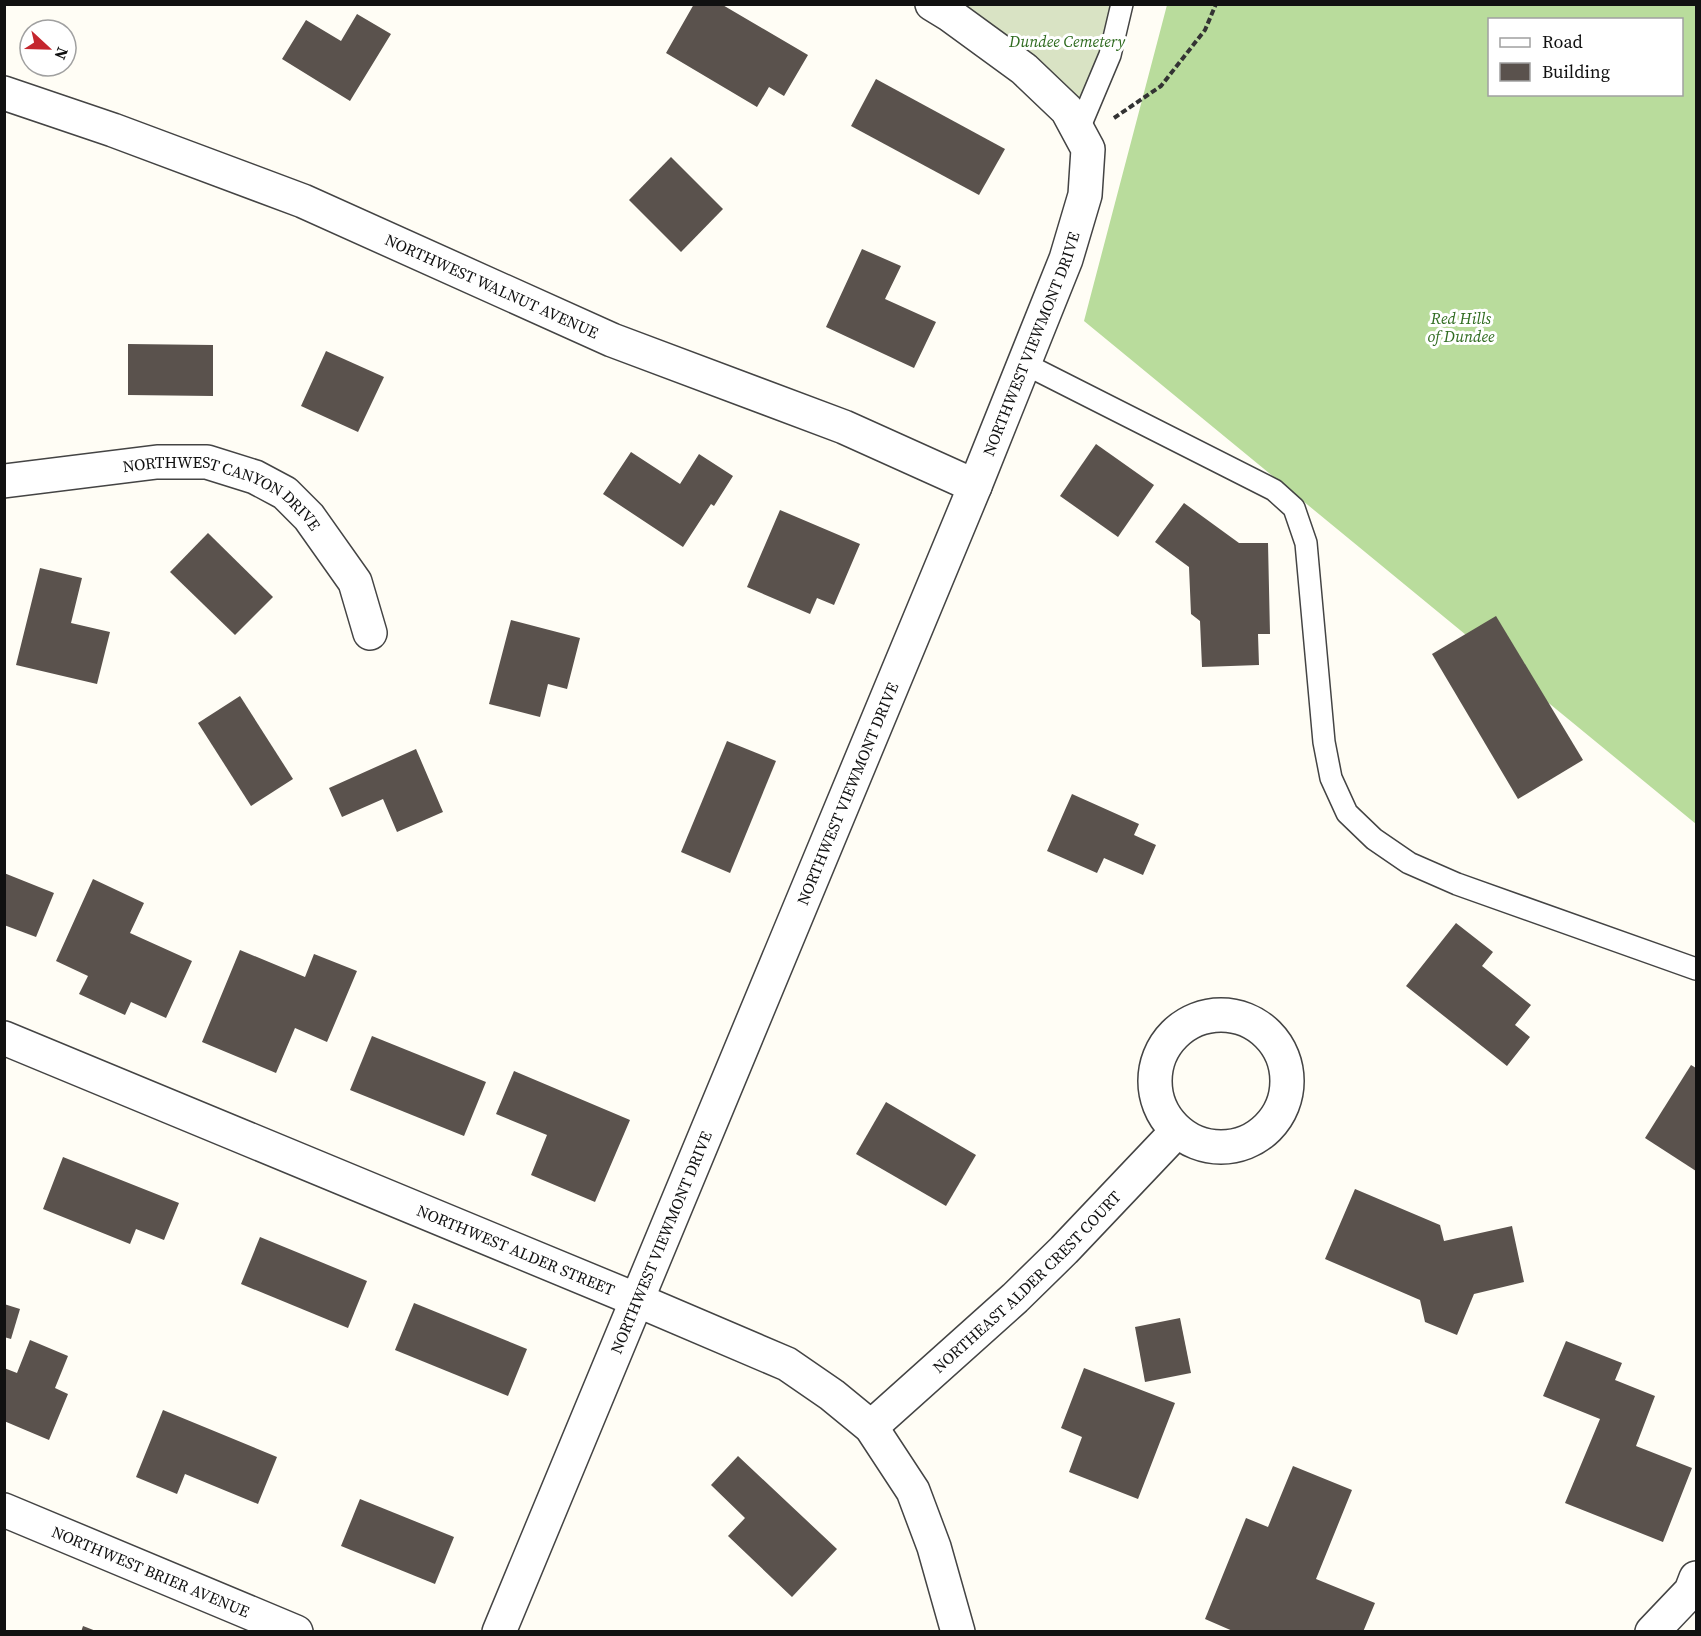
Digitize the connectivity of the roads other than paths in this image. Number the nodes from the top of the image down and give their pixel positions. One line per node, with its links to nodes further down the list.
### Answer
1 (932, 4): 4 (street, NORTHWEST VIEWMONT DRIVE)
2 (1122, 4): 4 (lane)
3 (4, 93): 7 (street, NORTHWEST WALNUT AVENUE)
4 (1081, 136): 5 (street, NORTHWEST VIEWMONT DRIVE)
5 (1025, 364): 7 (street, NORTHWEST VIEWMONT DRIVE); 9 (lane)
6 (4, 480): 8 (street, NORTHWEST CANYON DRIVE)
7 (975, 486): 12 (street, NORTHWEST VIEWMONT DRIVE)
8 (370, 633)
9 (1696, 969)
10 (4, 1038): 12 (street, NORTHWEST ALDER STREET)
11 (1177, 1131): 11 (street); 13 (street, NORTHEAST ALDER CREST COURT)
12 (638, 1300): 13 (street, NORTHWEST ALDER STREET); 17 (street, NORTHWEST VIEWMONT DRIVE)
13 (871, 1427): 18 (street, NORTHWEST ALDER STREET)
14 (4, 1510): 16 (street, NORTHWEST BRIER AVENUE)
15 (1696, 1578): 19 (street)
16 (296, 1632)
17 (499, 1632)
18 (958, 1632)
19 (1652, 1632)

